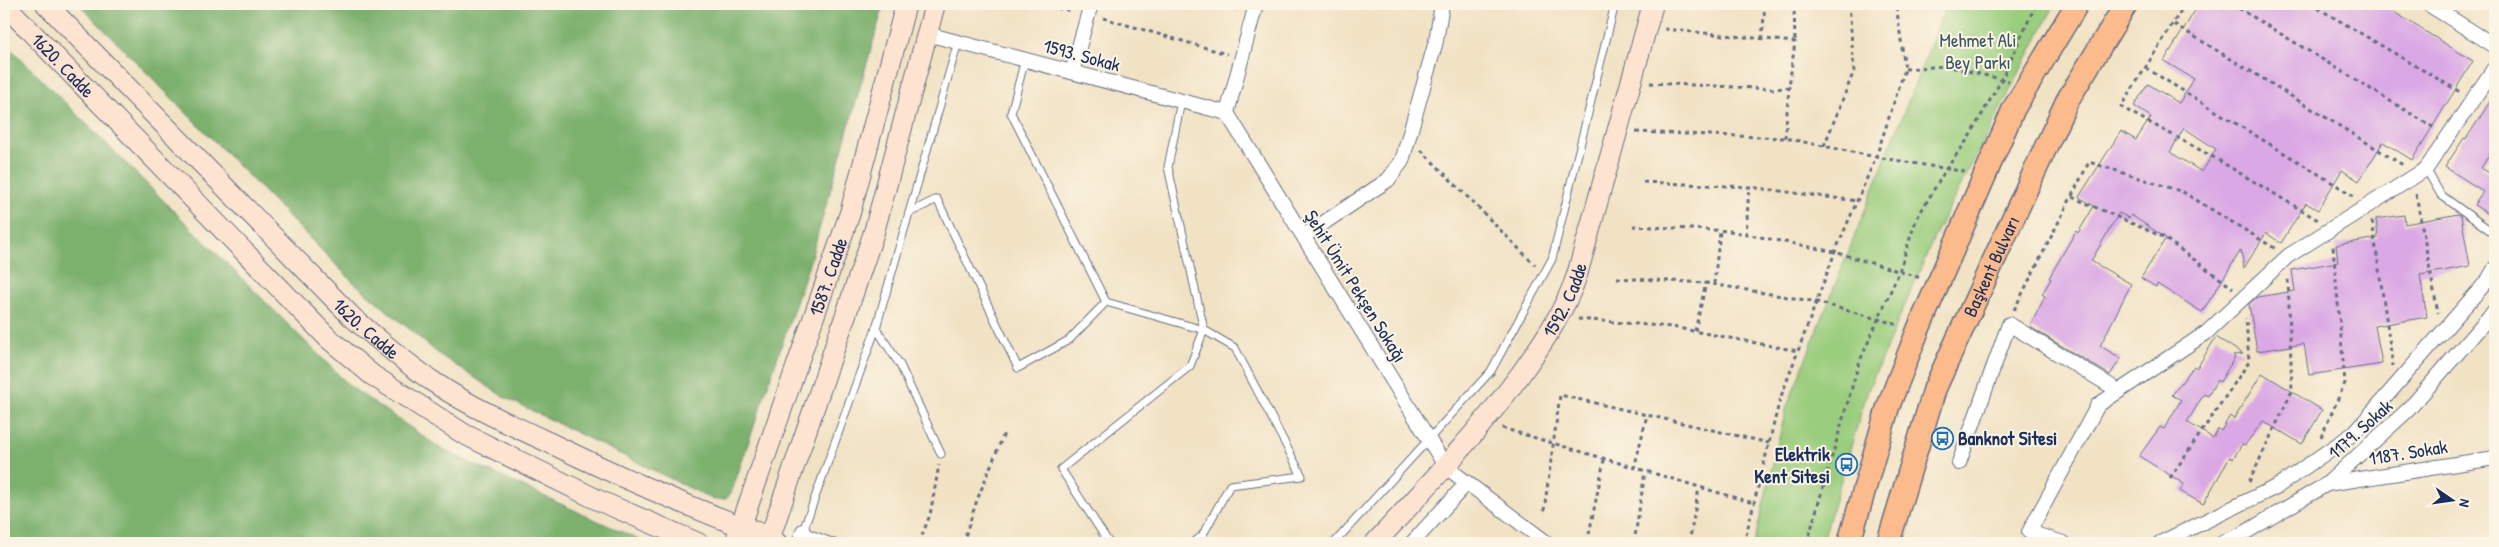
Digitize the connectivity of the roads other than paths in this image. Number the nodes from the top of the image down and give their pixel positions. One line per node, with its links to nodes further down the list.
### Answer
1 (4, 4): 41 (main road, 1620. Cadde)
2 (46, 4): 38 (main road, 1620. Cadde)
3 (906, 4): 38 (main road, 1587. Cadde)
4 (935, 4): 13 (main road, 1587. Cadde)
5 (1442, 4): 24 (street)
6 (1616, 4): 31 (lane)
7 (1653, 4): 35 (main road, 1592. Cadde)
8 (2077, 4): 49 (main road, Başkent Bulvarı)
9 (2126, 4): 50 (main road, Başkent Bulvarı)
10 (2428, 4): 15 (street)
11 (1089, 9): 18 (street)
12 (1254, 9): 20 (street)
13 (927, 34): 14 (street, 1593. Sokak); 40 (main road, 1587. Cadde)
14 (958, 42): 16 (street, 1593. Sokak); 22 (lane)
15 (2495, 46)
16 (1025, 60): 18 (street, 1593. Sokak); 26 (lane)
17 (2495, 68): 21 (street)
18 (1072, 72): 19 (street, 1593. Sokak)
19 (1180, 101): 20 (street, 1593. Sokak); 29 (lane)
20 (1228, 113): 24 (street, Şehit Ümit Pekşen Sokağı)
21 (2426, 169): 23 (lane); 30 (street)
22 (909, 213): 26 (lane); 28 (lane)
23 (2495, 234)
24 (1304, 236): 31 (street, Şehit Ümit Pekşen Sokağı)
25 (2495, 268): 52 (street)
26 (1106, 302): 29 (lane)
27 (2493, 317): 37 (street, 1179. Sokak)
28 (876, 328): 32 (lane); 39 (lane)
29 (1204, 330): 43 (lane); 44 (lane)
30 (2119, 391): 34 (street); 51 (street)
31 (1430, 440): 35 (street, Şehit Ümit Pekşen Sokağı); 45 (lane)
32 (941, 454)
33 (2495, 458): 37 (street, 1187. Sokak)
34 (1959, 463)
35 (1446, 467): 36 (street, Şehit Ümit Pekşen Sokağı); 46 (main road, 1592. Cadde)
36 (1467, 483): 47 (street); 48 (street, Şehit Ümit Pekşen Sokağı)
37 (2327, 484): 53 (street, 1179. Sokak)
38 (738, 535): 40 (main road, 1620. Cadde)
39 (801, 537): 42 (lane)
40 (772, 541)
41 (698, 543)
42 (834, 543)
43 (1109, 543)
44 (1193, 543)
45 (1334, 543)
46 (1375, 543)
47 (1412, 543)
48 (1547, 543)
49 (1849, 543)
50 (1888, 543)
51 (2064, 543)
52 (2160, 543)
53 (2222, 543)

